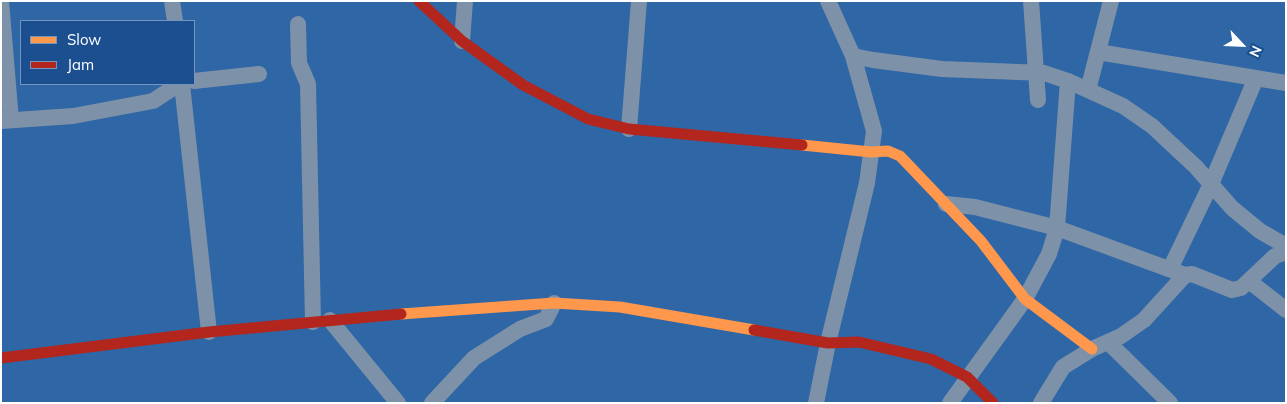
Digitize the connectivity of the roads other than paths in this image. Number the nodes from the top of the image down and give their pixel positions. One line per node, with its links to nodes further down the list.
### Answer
1 (1, 1): 24 (street)
2 (172, 1): 9 (street)
3 (420, 1): 11 (street)
4 (465, 1): 11 (street)
5 (639, 1): 25 (street)
6 (828, 1): 13 (street)
7 (1031, 1): 14 (street)
8 (1111, 1): 12 (street)
9 (175, 20)
10 (298, 24): 38 (street)
11 (462, 41): 25 (street)
12 (1098, 52): 16 (street); 22 (street)
13 (853, 56): 14 (street); 26 (street)
14 (1036, 72): 17 (street); 23 (street)
15 (259, 74): 18 (street)
16 (1256, 78): 19 (street); 27 (street)
17 (1068, 80): 22 (street); 29 (street)
18 (195, 81)
19 (1286, 83)
20 (178, 85): 24 (street)
21 (180, 85): 39 (street)
22 (1088, 90): 27 (street)
23 (1038, 100)
24 (6, 121)
25 (629, 129): 26 (street)
26 (871, 152): 28 (street); 41 (street)
27 (1211, 184): 30 (street); 32 (street)
28 (946, 204): 29 (street); 34 (street)
29 (1057, 228): 32 (street); 34 (street)
30 (1286, 246)
31 (1286, 252): 33 (street)
32 (1177, 272): 33 (street); 40 (street)
33 (1249, 281): 36 (street)
34 (1025, 299): 42 (street); 44 (street)
35 (554, 303): 37 (street); 41 (street); 46 (street)
36 (1286, 310)
37 (330, 320): 38 (street); 45 (street)
38 (313, 322): 39 (street)
39 (209, 332): 43 (street)
40 (1108, 342): 42 (street); 51 (street)
41 (828, 343): 44 (street); 47 (street)
42 (1092, 349): 50 (street)
43 (1, 358)
44 (967, 377): 48 (street); 49 (street)
45 (398, 403)
46 (432, 403)
47 (816, 403)
48 (950, 403)
49 (993, 403)
50 (1042, 403)
51 (1170, 403)

